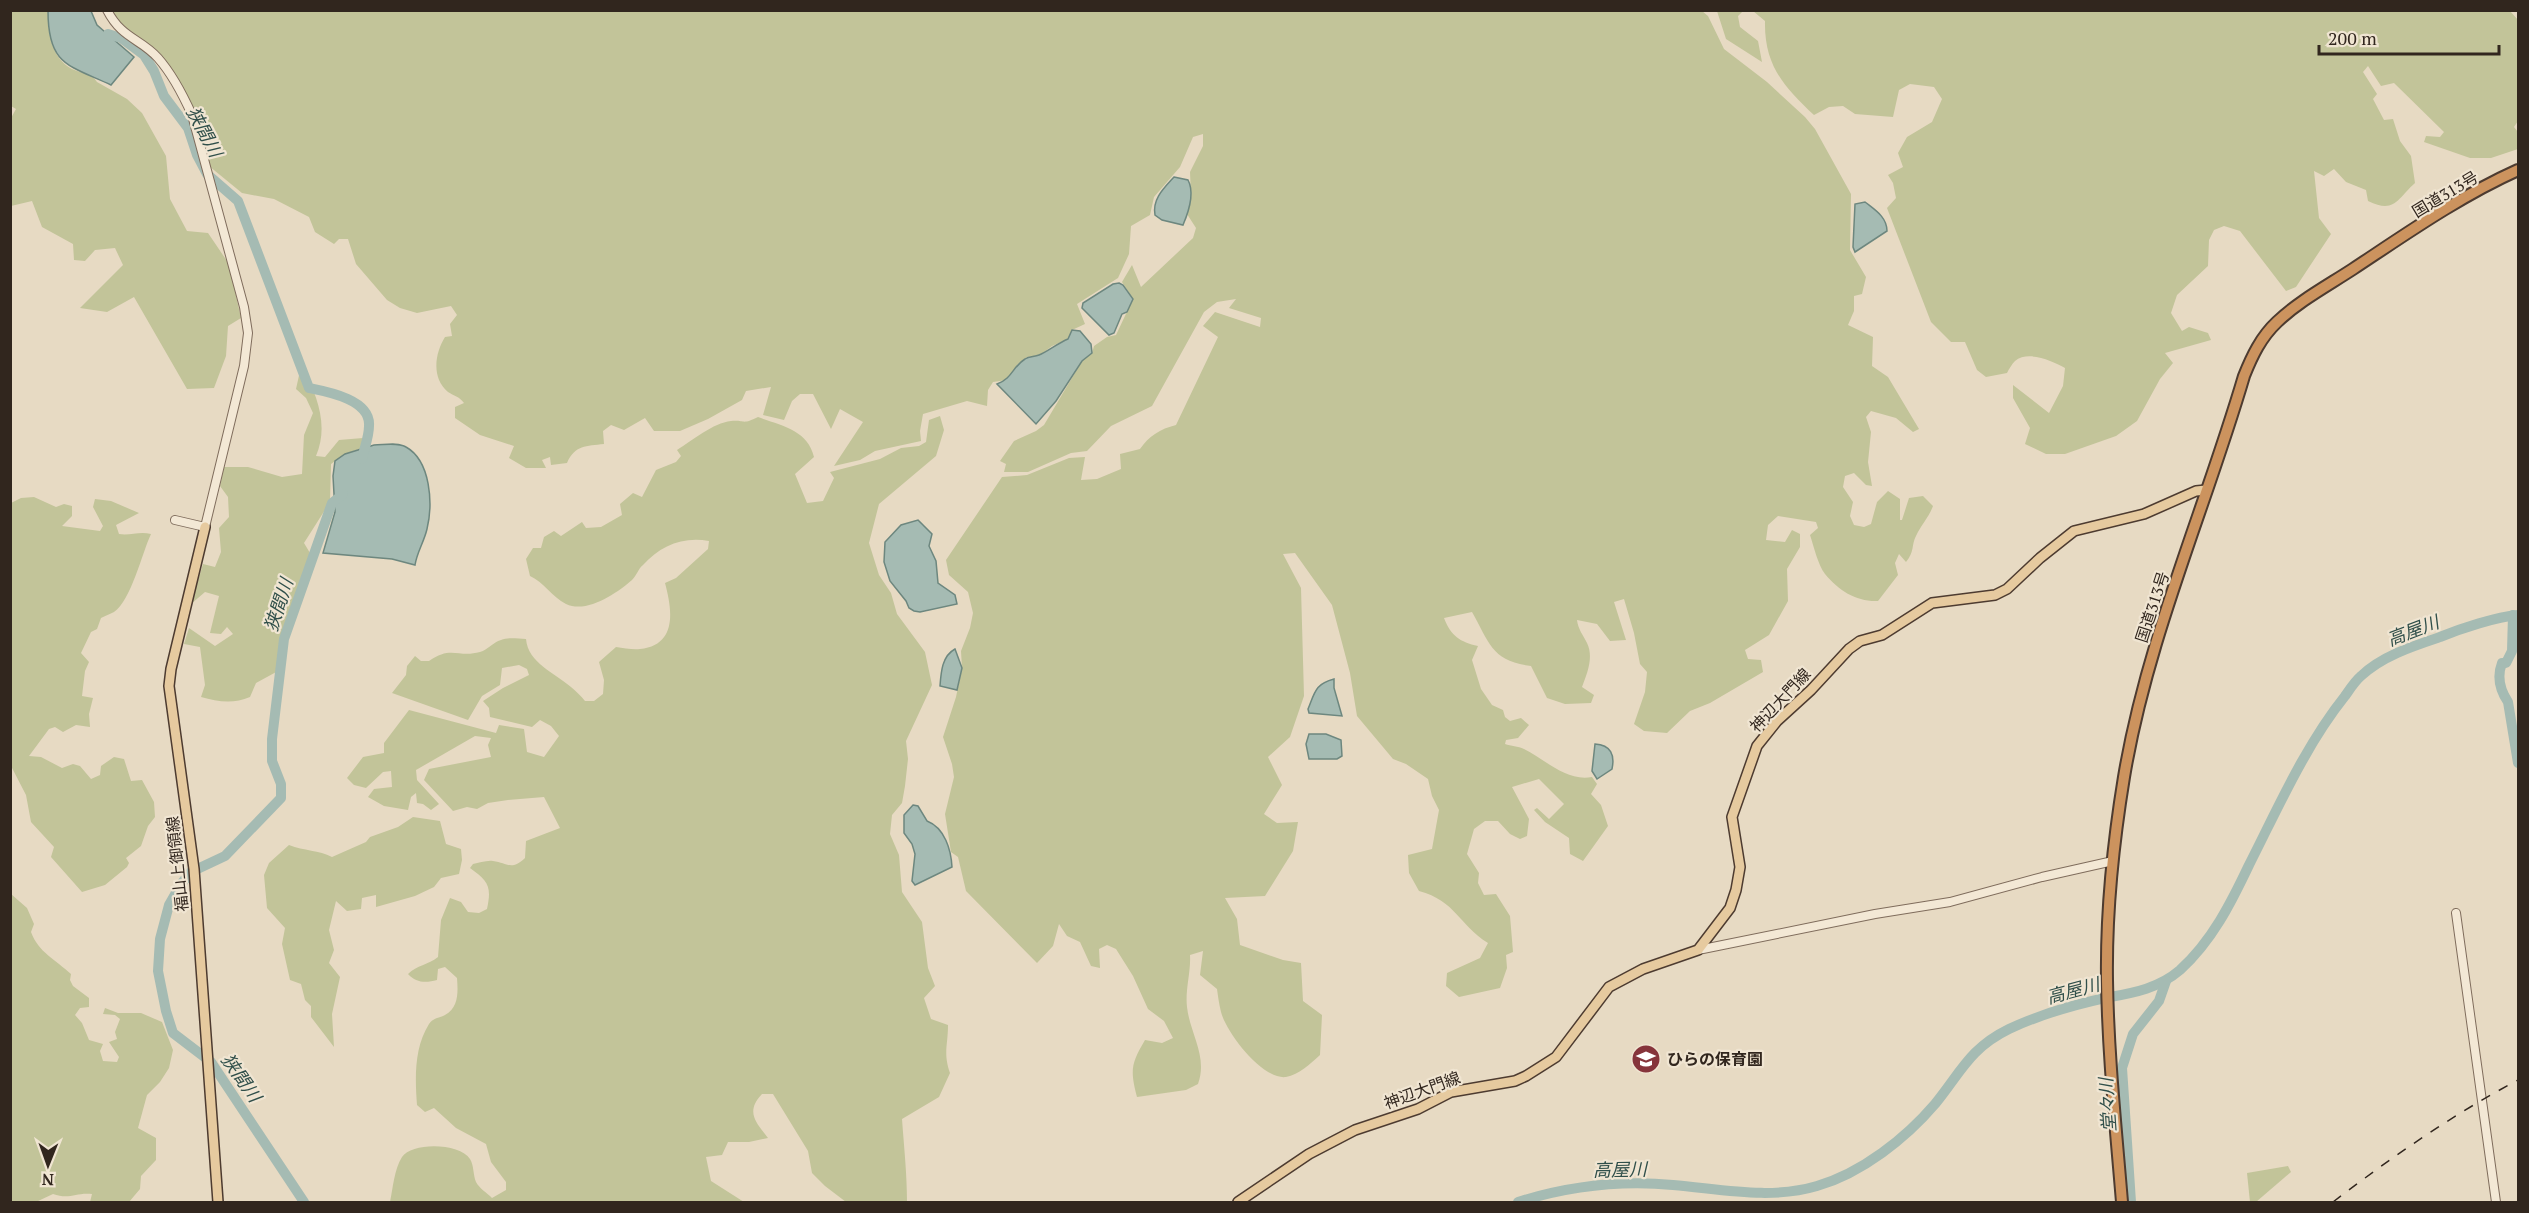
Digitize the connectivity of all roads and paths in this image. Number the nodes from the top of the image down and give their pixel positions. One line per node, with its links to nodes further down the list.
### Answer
1 (107, 10): 5 (street)
2 (2518, 170): 3 (highway, 国道313号)
3 (2206, 490): 6 (highway, 国道313号); 8 (main road, 神辺大門線)
4 (175, 520): 5 (street)
5 (206, 527): 9 (main road, 福山上御領線)
6 (2113, 861): 8 (street); 11 (highway, 国道313号)
7 (2456, 914): 12 (street)
8 (1698, 950): 10 (main road, 神辺大門線)
9 (218, 1203)
10 (1238, 1203)
11 (2122, 1203)
12 (2496, 1203)

